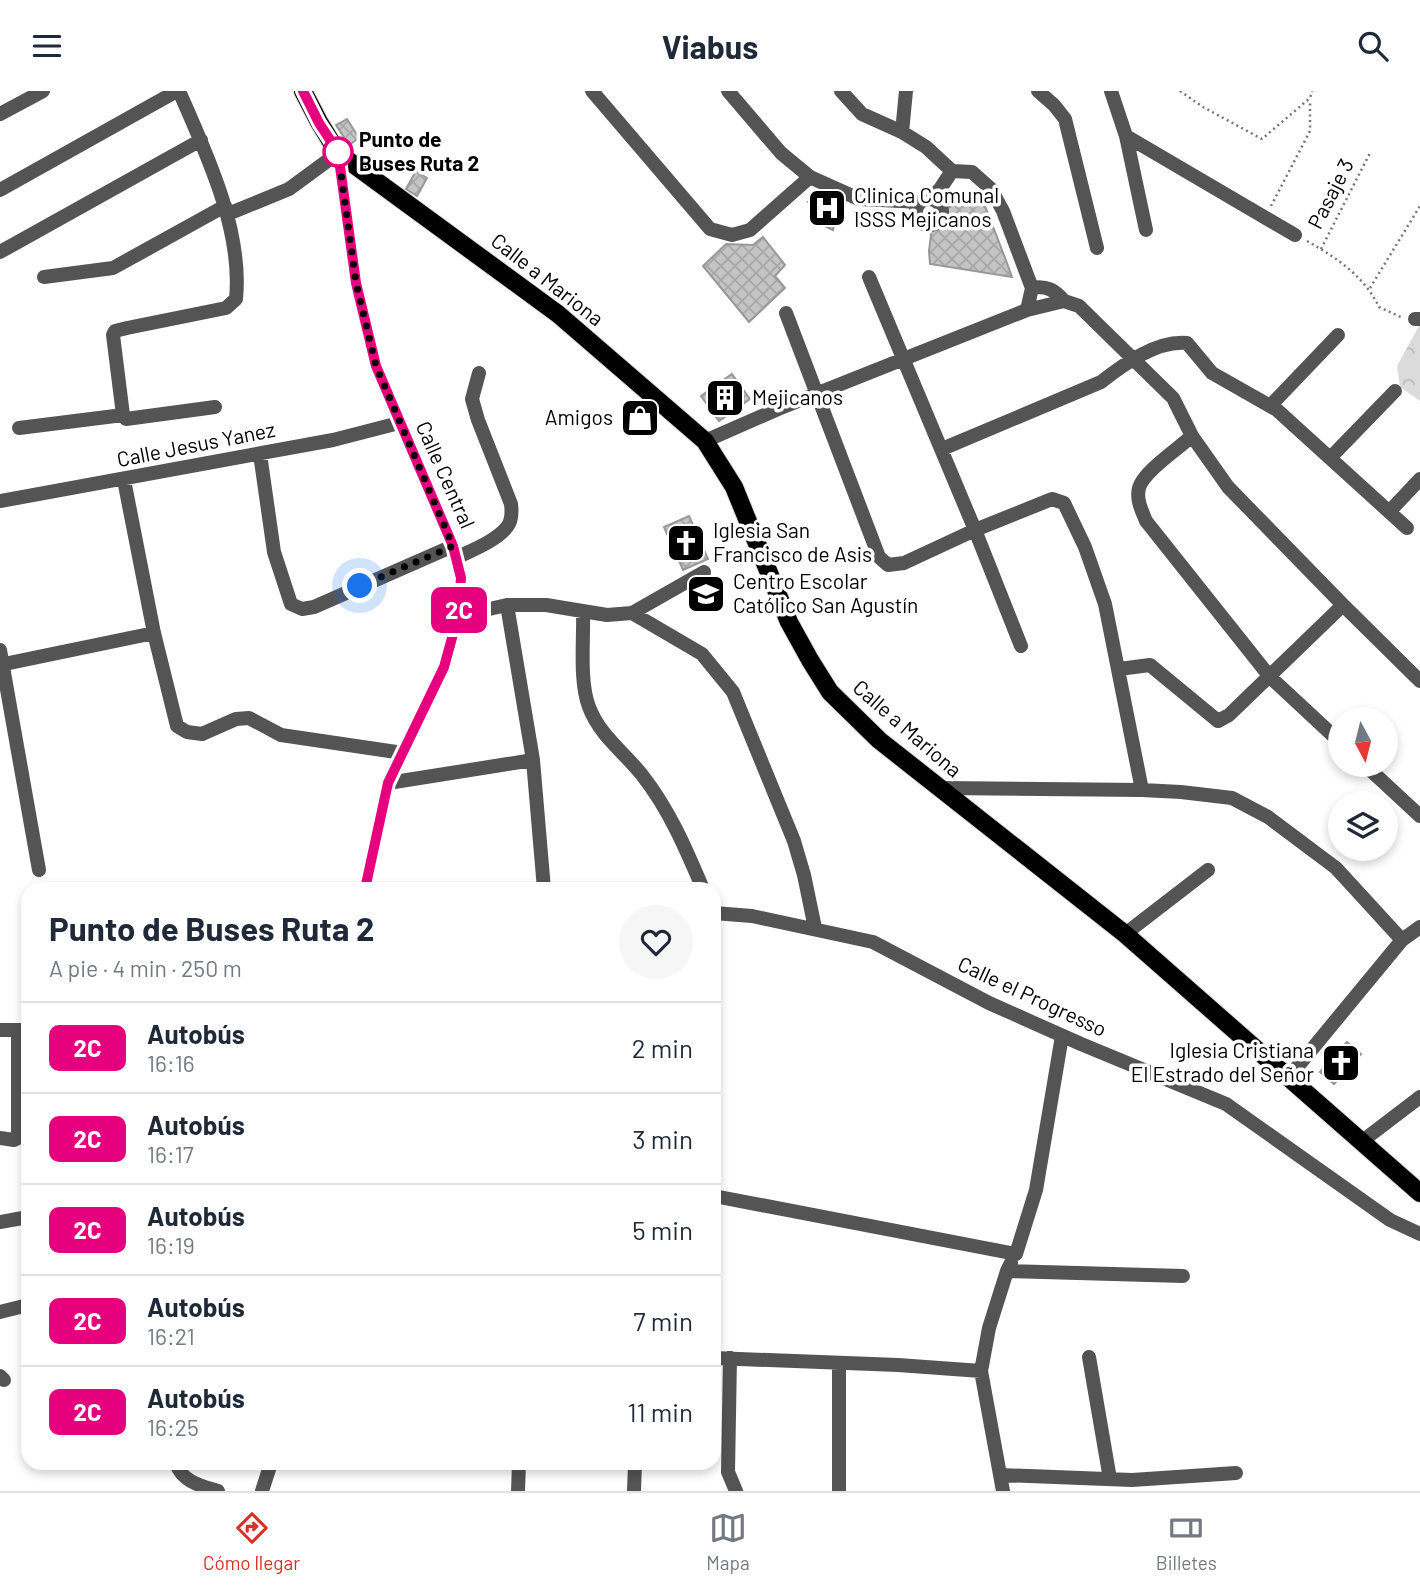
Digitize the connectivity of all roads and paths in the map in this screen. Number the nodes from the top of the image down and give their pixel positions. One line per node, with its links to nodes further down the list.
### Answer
1 (43, 91): 13 (street)
2 (178, 91): 16 (street); 21 (street)
3 (303, 91): 17 (main road, Calle a Mariona)
4 (592, 91): 20 (street)
5 (728, 91): 20 (street)
6 (841, 91): 14 (street)
7 (906, 91): 14 (street)
8 (1038, 91): 27 (street)
9 (1111, 91): 15 (street)
10 (1180, 91): 12 (path)
11 (1312, 91): 12 (path)
12 (1310, 98): 24 (path)
13 (0, 114)
14 (902, 132): 19 (street)
15 (1126, 136): 24 (street); 25 (street)
16 (201, 140): 23 (street); 29 (street)
17 (338, 152): 23 (street); 47 (street, Calle Central); 50 (main road, Calle a Mariona)
18 (1370, 153): 28 (path, Pasaje 3)
19 (951, 171): 20 (street); 32 (street)
20 (810, 177)
21 (0, 190)
22 (1420, 206): 33 (path)
23 (226, 210): 30 (street); 46 (street)
24 (1265, 218): 26 (street)
25 (1146, 230)
26 (1295, 235): 28 (path)
27 (1097, 248)
28 (1321, 249): 33 (path)
29 (0, 252)
30 (44, 277)
31 (870, 277): 39 (street)
32 (1032, 288): 34 (street); 35 (street)
33 (1370, 288): 37 (path)
34 (1063, 301): 35 (street); 40 (street)
35 (1027, 310): 39 (street)
36 (786, 313): 43 (street)
37 (1418, 319)
38 (1338, 335): 44 (street)
39 (905, 358): 43 (street); 51 (street)
40 (1134, 361): 44 (street); 49 (street); 51 (street)
41 (479, 373): 60 (street)
42 (1395, 391): 53 (street)
43 (817, 394): 50 (street); 59 (street)
44 (1271, 405): 53 (street)
45 (215, 407): 46 (street)
46 (123, 415): 48 (street)
47 (399, 423): 52 (street, Calle Jesus Yanez); 60 (street, Calle Central)
48 (19, 428)
49 (1192, 436): 63 (street); 71 (street)
50 (705, 441): 78 (main road, Calle a Mariona)
51 (942, 449): 59 (street)
52 (260, 454): 54 (street, Calle Jesus Yanez); 60 (street)
53 (1330, 458): 57 (street)
54 (124, 479): 56 (street, Calle Jesus Yanez); 67 (street)
55 (1420, 479): 57 (street)
56 (0, 501)
57 (1389, 512): 58 (street)
58 (1407, 529)
59 (975, 530): 68 (street); 70 (street)
60 (455, 552): 66 (street, Calle Central)
61 (704, 572): 65 (street)
62 (507, 605): 64 (street); 66 (street); 75 (street)
63 (1343, 605): 71 (street); 72 (street)
64 (583, 611): 65 (street); 85 (street)
65 (632, 613): 88 (street)
66 (458, 616): 74 (street, Calle Central)
67 (154, 633): 69 (street); 74 (street)
68 (1021, 646)
69 (1, 660): 81 (street)
70 (1119, 669): 71 (street); 79 (street)
71 (1270, 677): 73 (street)
72 (1420, 681)
73 (1328, 731)
74 (403, 753): 77 (street, Calle Central)
75 (533, 760): 77 (street); 84 (street)
76 (1378, 777): 80 (street)
77 (388, 783): 83 (street, Calle Central)
78 (941, 788): 79 (street); 89 (main road, Calle a Mariona)
79 (1142, 790): 90 (street)
80 (1420, 816)
81 (39, 870)
82 (1208, 870): 89 (street)
83 (367, 882)
84 (543, 882)
85 (699, 882)
86 (721, 914): 88 (street, Calle el Progresso)
87 (1420, 927): 90 (street)
88 (816, 928): 93 (street, Calle el Progresso)
89 (1125, 934): 95 (main road, Calle a Mariona)
90 (1402, 940): 95 (street)
91 (0, 1030): 92 (street)
92 (21, 1030)
93 (1062, 1036): 103 (street, Calle el Progresso); 104 (street)
94 (21, 1073): 97 (street)
95 (1289, 1077): 98 (main road, Calle a Mariona)
96 (1420, 1097): 98 (street)
97 (0, 1138)
98 (1361, 1142): 99 (main road, Calle a Mariona)
99 (1420, 1193)
100 (721, 1197): 104 (street)
101 (21, 1218): 102 (street)
102 (0, 1222)
103 (1420, 1234)
104 (1016, 1254): 105 (street)
105 (1007, 1271): 106 (street); 113 (street)
106 (1183, 1276)
107 (21, 1307): 108 (street)
108 (0, 1312)
109 (730, 1357): 111 (street); 112 (street); 125 (street)
110 (1089, 1357): 120 (street)
111 (721, 1358)
112 (839, 1363): 113 (street); 126 (street)
113 (981, 1371): 119 (street)
114 (178, 1470): 121 (street)
115 (269, 1470): 122 (street)
116 (519, 1470): 123 (street)
117 (635, 1470): 124 (street)
118 (1236, 1473): 120 (street)
119 (1000, 1475): 120 (street); 127 (street)
120 (1110, 1479)
121 (218, 1491)
122 (262, 1491)
123 (518, 1491)
124 (634, 1491)
125 (736, 1491)
126 (839, 1491)
127 (1003, 1491)

